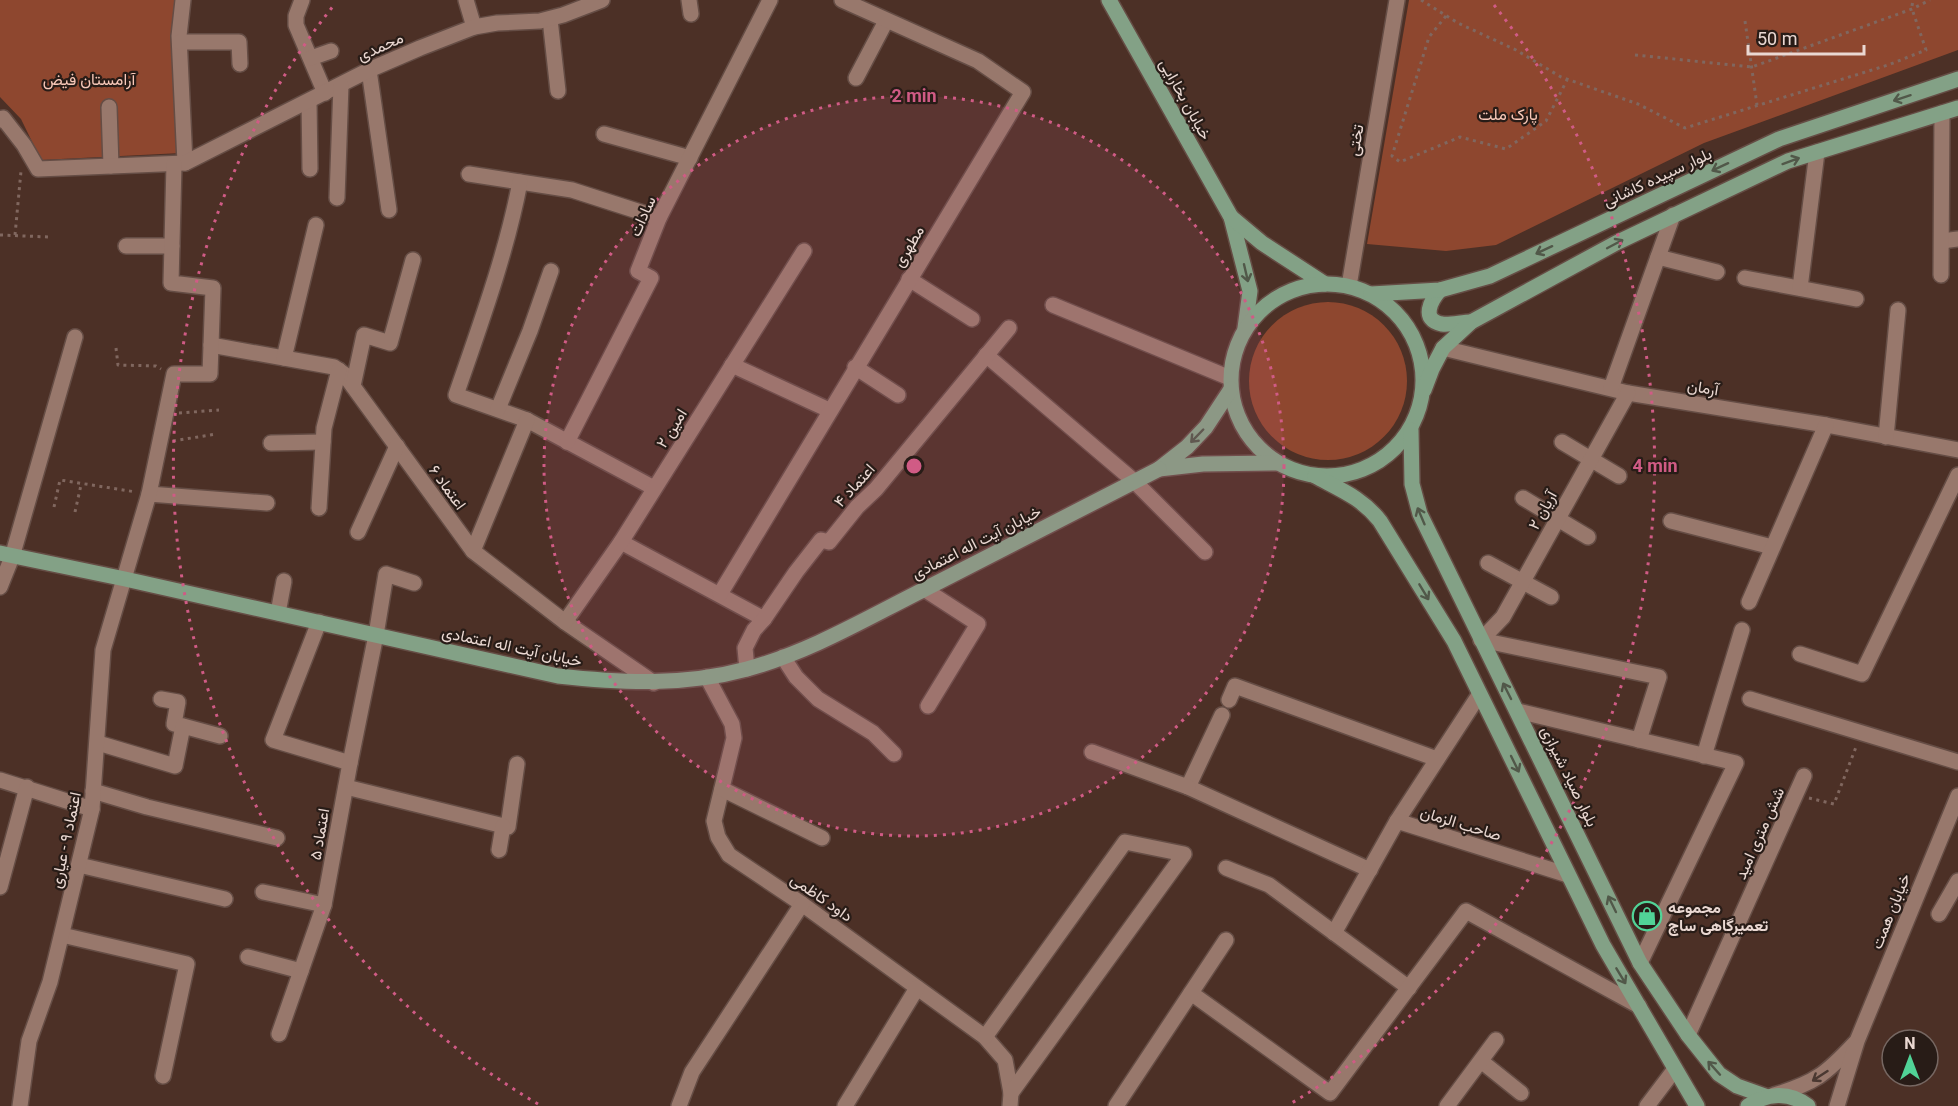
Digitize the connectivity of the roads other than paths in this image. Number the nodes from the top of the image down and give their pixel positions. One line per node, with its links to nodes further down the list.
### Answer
1 (183, 0): 12 (street)
2 (302, 0): 14 (street)
3 (466, 0): 11 (street)
4 (602, 0): 9 (street, محمدی)
5 (770, 0): 29 (street, سادات)
6 (842, 0): 10 (street, مطهری)
7 (1109, 0): 38 (main road, خیابان بخارایی)
8 (1397, 0): 54 (street, تختی)
9 (550, 19): 11 (street, محمدی); 20 (street)
10 (886, 21): 17 (street); 52 (street, مطهری)
11 (474, 27): 16 (street, محمدی)
12 (180, 42): 15 (street); 30 (street)
13 (331, 51): 14 (street)
14 (311, 58): 21 (street)
15 (240, 64)
16 (369, 70): 19 (street, محمدی); 36 (street)
17 (856, 78)
18 (1958, 79): 56 (main road, بلوار سپیده کاشانی, one-way to 56)
19 (341, 85): 21 (street, محمدی); 35 (street)
20 (558, 91)
21 (325, 93): 22 (street, محمدی)
22 (309, 101): 30 (street, محمدی); 32 (street)
23 (109, 107): 31 (street)
24 (1958, 108): 25 (main road)
25 (1942, 113): 28 (main road); 42 (street)
26 (1, 119): 31 (street)
27 (604, 134): 29 (street)
28 (1817, 152): 37 (main road, one-way to 28); 55 (street)
29 (690, 158): 39 (street, سادات)
30 (180, 164): 31 (street); 44 (street)
31 (111, 166)
32 (310, 169)
33 (469, 174): 34 (street)
34 (520, 182): 39 (street); 79 (street)
35 (337, 198)
36 (388, 210)
37 (1674, 215): 46 (street); 62 (main road, one-way to 37)
38 (1231, 217): 53 (main road, خیابان بخارایی); 64 (main road, خیابان بخارایی, one-way to 64)
39 (659, 218): 86 (street, سادات)
40 (316, 225): 69 (street)
41 (1958, 239): 42 (street)
42 (1942, 241): 50 (street)
43 (126, 246): 44 (street)
44 (172, 246): 66 (street)
45 (804, 251): 70 (street, امین ۲)
46 (1658, 257): 49 (street); 75 (street)
47 (413, 260): 74 (street)
48 (550, 271): 79 (street)
49 (1716, 272)
50 (1941, 275)
51 (1744, 278): 55 (street)
52 (909, 279): 61 (street); 71 (street, مطهری)
53 (1325, 284): 54 (main road); 64 (main road)
54 (1349, 286): 57 (main road)
55 (1800, 288): 58 (street)
56 (1440, 290): 57 (main road, بلوار سپیده کاشانی); 62 (main road)
57 (1371, 294): 76 (main road)
58 (1856, 299)
59 (1053, 305): 73 (street)
60 (1898, 310): 84 (street)
61 (972, 319)
62 (1471, 322): 67 (main road)
63 (1009, 328): 68 (street, اعتماد ۴)
64 (1244, 330): 73 (main road)
65 (75, 337): 111 (street)
66 (211, 345): 69 (street); 99 (street, اعتماد ۹ - عیاری)
67 (1443, 348): 75 (street, آرمان); 76 (main road)
68 (986, 355): 97 (street); 123 (street, اعتماد ۴)
69 (284, 358): 72 (street)
70 (732, 365): 80 (street); 98 (street, امین ۲)
71 (855, 367): 78 (street); 80 (street, مطهری)
72 (339, 370): 74 (street, اعتماد ۶); 85 (street)
73 (1231, 383): 92 (main road); 93 (main road, one-way to 93)
74 (353, 386): 89 (street, اعتماد ۶)
75 (1611, 388): 77 (street, آرمان)
76 (1424, 390): 83 (main road)
77 (1628, 393): 82 (street, آرمان); 91 (street, آریان ۲)
78 (898, 395)
79 (498, 409): 81 (street)
80 (829, 410): 119 (street, مطهری)
81 (527, 420): 86 (street); 109 (street)
82 (1826, 425): 84 (street, آرمان); 108 (street)
83 (1411, 430): 95 (main road); 128 (main road, بلوار صیاد شیرازی, one-way to 83)
84 (1886, 436): 90 (street, آرمان)
85 (323, 442): 88 (street); 102 (street)
86 (567, 442): 98 (street)
87 (1562, 442): 91 (street)
88 (271, 443)
89 (397, 446): 105 (street); 109 (street, اعتماد ۶)
90 (1958, 450)
91 (1591, 459): 96 (street); 103 (street, آریان ۲)
92 (1277, 463): 93 (main road); 95 (main road)
93 (1159, 469): 97 (main road, خیابان آیت اله اعتمادی)
94 (1958, 475): 129 (street)
95 (1315, 476): 134 (main road, one-way to 134)
96 (1619, 476)
97 (1134, 482): 110 (street); 118 (main road, خیابان آیت اله اعتمادی)
98 (654, 488): 107 (street, امین ۲)
99 (149, 494): 101 (street); 113 (street, اعتماد ۹ - عیاری)
100 (1523, 498): 103 (street)
101 (267, 502)
102 (319, 508)
103 (1557, 518): 106 (street); 114 (street, آریان ۲)
104 (1671, 521): 108 (street)
105 (357, 532)
106 (1588, 537)
107 (621, 542): 119 (street); 125 (street, امین ۲)
108 (1772, 548): 121 (street)
109 (473, 551): 125 (street, اعتماد ۶)
110 (1205, 552)
111 (6, 555): 113 (main road, خیابان آیت اله اعتمادی); 117 (street)
112 (1488, 563): 114 (street)
113 (125, 579): 122 (main road, خیابان آیت اله اعتمادی); 144 (street, اعتماد ۹ - عیاری)
114 (1523, 580): 120 (street); 128 (street, آریان ۲)
115 (284, 581): 122 (street)
116 (414, 583): 127 (street, اعتماد ۵)
117 (0, 587)
118 (924, 589): 130 (main road, خیابان آیت اله اعتمادی); 138 (street)
119 (720, 594): 123 (street)
120 (1551, 597)
121 (1749, 602)
122 (278, 613): 124 (main road, خیابان آیت اله اعتمادی)
123 (764, 619): 131 (street, اعتماد ۴)
124 (319, 622): 127 (main road, خیابان آیت اله اعتمادی); 150 (street)
125 (565, 622): 133 (street, اعتماد ۶)
126 (1742, 630): 147 (street)
127 (376, 635): 133 (main road, خیابان آیت اله اعتمادی); 150 (street, اعتماد ۵)
128 (1481, 640): 139 (main road, بلوار صیاد شیرازی, one-way to 128); 143 (street)
129 (1800, 654)
130 (783, 657): 131 (main road, خیابان آیت اله اعتمادی); 146 (street)
131 (747, 669): 132 (main road, خیابان آیت اله اعتمادی)
132 (707, 677): 133 (main road, خیابان آیت اله اعتمادی); 157 (street, داود کاظمی)
133 (654, 682)
134 (1479, 695): 148 (street); 169 (main road, one-way to 169)
135 (161, 699): 141 (street)
136 (1750, 699): 149 (street)
137 (1230, 700): 148 (street)
138 (928, 706)
139 (1518, 711): 143 (street); 181 (main road, بلوار صیاد شیرازی, one-way to 139)
140 (1222, 715): 156 (street)
141 (183, 726): 142 (street); 144 (street)
142 (220, 736)
143 (1639, 740): 147 (street)
144 (98, 743): 158 (street, اعتماد ۹ - عیاری)
145 (1092, 752): 156 (street)
146 (894, 754)
147 (1704, 756): 181 (street)
148 (1437, 759): 161 (street)
149 (1958, 762)
150 (350, 764): 155 (street, اعتماد ۵)
151 (516, 764): 162 (street)
152 (1804, 776): 188 (street, شش متری امید)
153 (0, 780): 154 (street)
154 (27, 787): 160 (street); 171 (street)
155 (346, 787): 162 (street); 175 (street, اعتماد ۵)
156 (1188, 787): 168 (street)
157 (722, 789): 164 (street); 174 (street, داود کاظمی)
158 (93, 791): 160 (street, اعتماد ۹ - عیاری); 163 (street)
159 (1958, 796): 191 (street, خیابان همت)
160 (92, 809): 166 (street, اعتماد ۹ - عیاری)
161 (1397, 822): 168 (street, صاحب الزمان); 169 (street, صاحب الزمان)
162 (506, 826): 165 (street)
163 (277, 838)
164 (822, 838)
165 (499, 850)
166 (79, 865): 173 (street); 178 (street, اعتماد ۹ - عیاری)
167 (1226, 868): 177 (street)
168 (1370, 870): 177 (street, صاحب الزمان)
169 (1568, 875): 186 (main road, one-way to 186)
170 (1958, 881): 176 (street)
171 (0, 887)
172 (262, 892): 175 (street)
173 (225, 899)
174 (802, 904): 183 (street, داود کاظمی); 199 (street)
175 (324, 905): 182 (street, اعتماد ۵)
176 (1940, 914)
177 (1334, 933): 184 (street)
178 (62, 935): 194 (street); 198 (street, اعتماد ۹ - عیاری)
179 (1226, 940): 185 (street)
180 (248, 957): 182 (street)
181 (1640, 963): 188 (main road, بلوار صیاد شیرازی)
182 (301, 971): 187 (street, اعتماد ۵)
183 (917, 988): 189 (street, داود کاظمی); 200 (street)
184 (1409, 988): 185 (street); 186 (street)
185 (1191, 993): 201 (street)
186 (1639, 1006): 193 (main road)
187 (279, 1034)
188 (1688, 1035): 196 (main road, بلوار صیاد شیرازی, one-way to 188)
189 (985, 1037): 197 (street, داود کاظمی); 197 (street)
190 (1496, 1040): 192 (street)
191 (1857, 1041): 196 (street, one-way to 196); 207 (street)
192 (1481, 1061): 195 (street); 202 (street)
193 (1675, 1069): 203 (street); 204 (main road)
194 (163, 1076)
195 (1521, 1093)
196 (1769, 1096): 205 (main road); 206 (main road, بلوار صیاد شیرازی)
197 (1011, 1099)
198 (20, 1106)
199 (678, 1106)
200 (845, 1106)
201 (1116, 1106)
202 (1447, 1106)
203 (1647, 1106)
204 (1697, 1106)
205 (1748, 1106)
206 (1808, 1106)
207 (1837, 1106)

